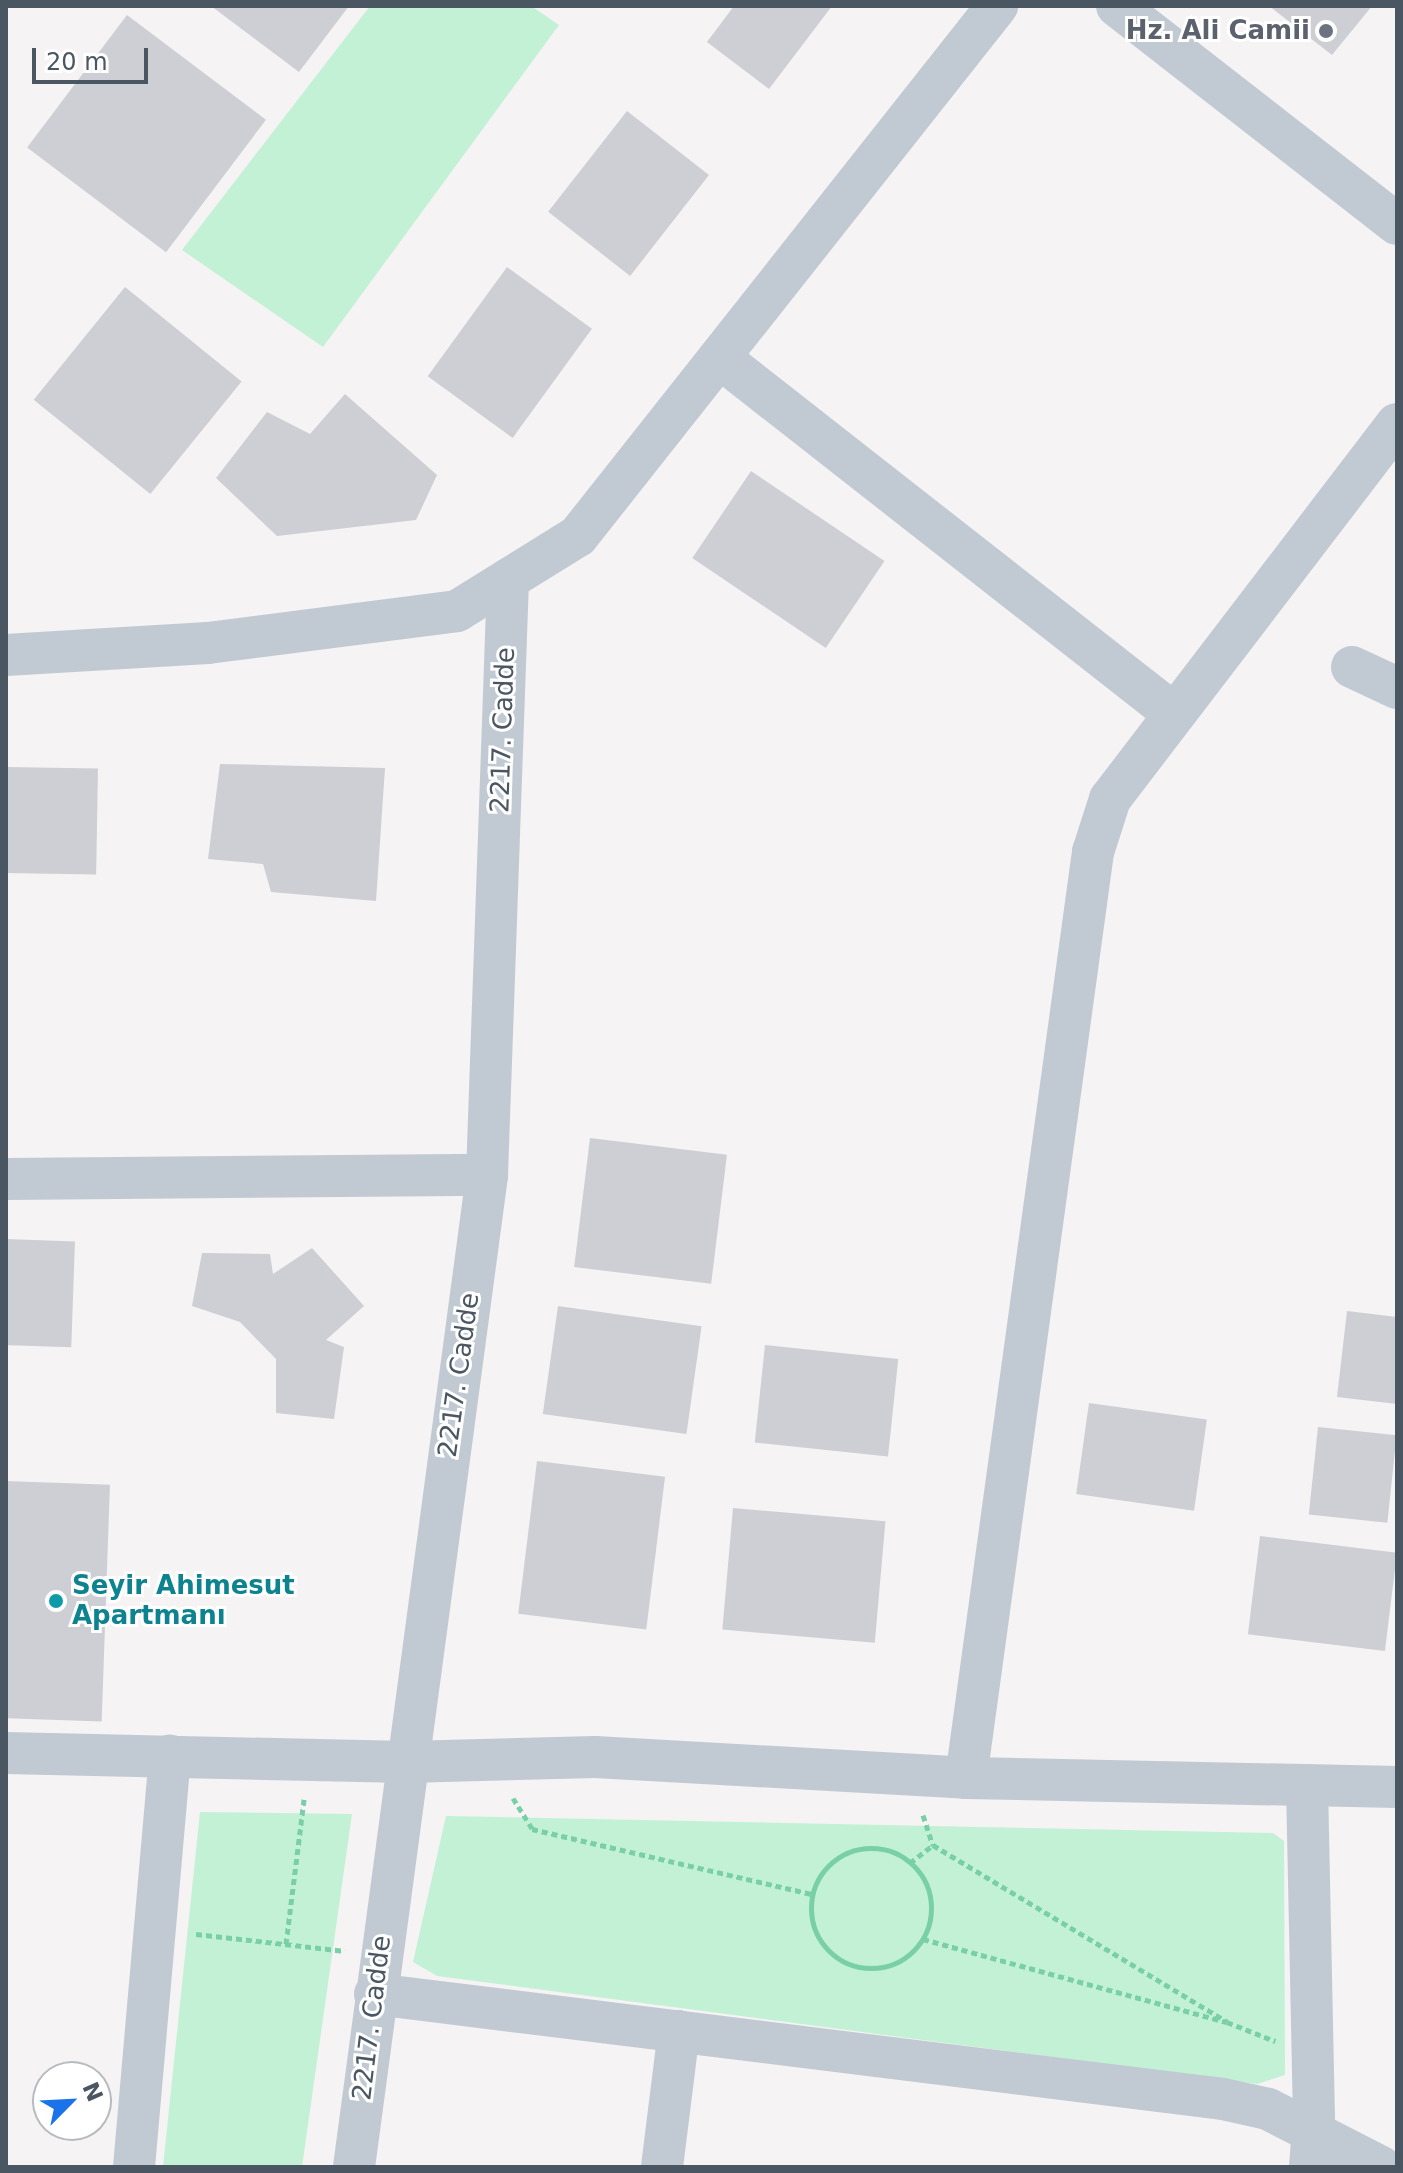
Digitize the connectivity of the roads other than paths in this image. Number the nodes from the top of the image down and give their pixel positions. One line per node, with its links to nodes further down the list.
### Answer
1 (997, 6): 4 (street)
2 (1117, 6): 3 (street)
3 (1397, 224)
4 (720, 358): 6 (street); 10 (street)
5 (1397, 424): 10 (street)
6 (508, 579): 7 (street); 11 (street, 2217. Cadde)
7 (6, 655)
8 (1352, 667): 9 (street)
9 (1397, 688)
10 (1173, 713): 16 (street)
11 (487, 1175): 12 (street); 15 (street, 2217. Cadde)
12 (6, 1179)
13 (6, 1753): 14 (street)
14 (170, 1756): 15 (street); 22 (street)
15 (406, 1762): 16 (street); 19 (street, 2217. Cadde)
16 (966, 1778): 17 (street)
17 (1307, 1785): 18 (street); 21 (street)
18 (1397, 1787)
19 (378, 1975): 20 (street); 23 (street, 2217. Cadde)
20 (679, 2031): 21 (street); 24 (street)
21 (1311, 2149): 25 (street)
22 (134, 2167)
23 (354, 2167)
24 (662, 2167)
25 (1381, 2167)

